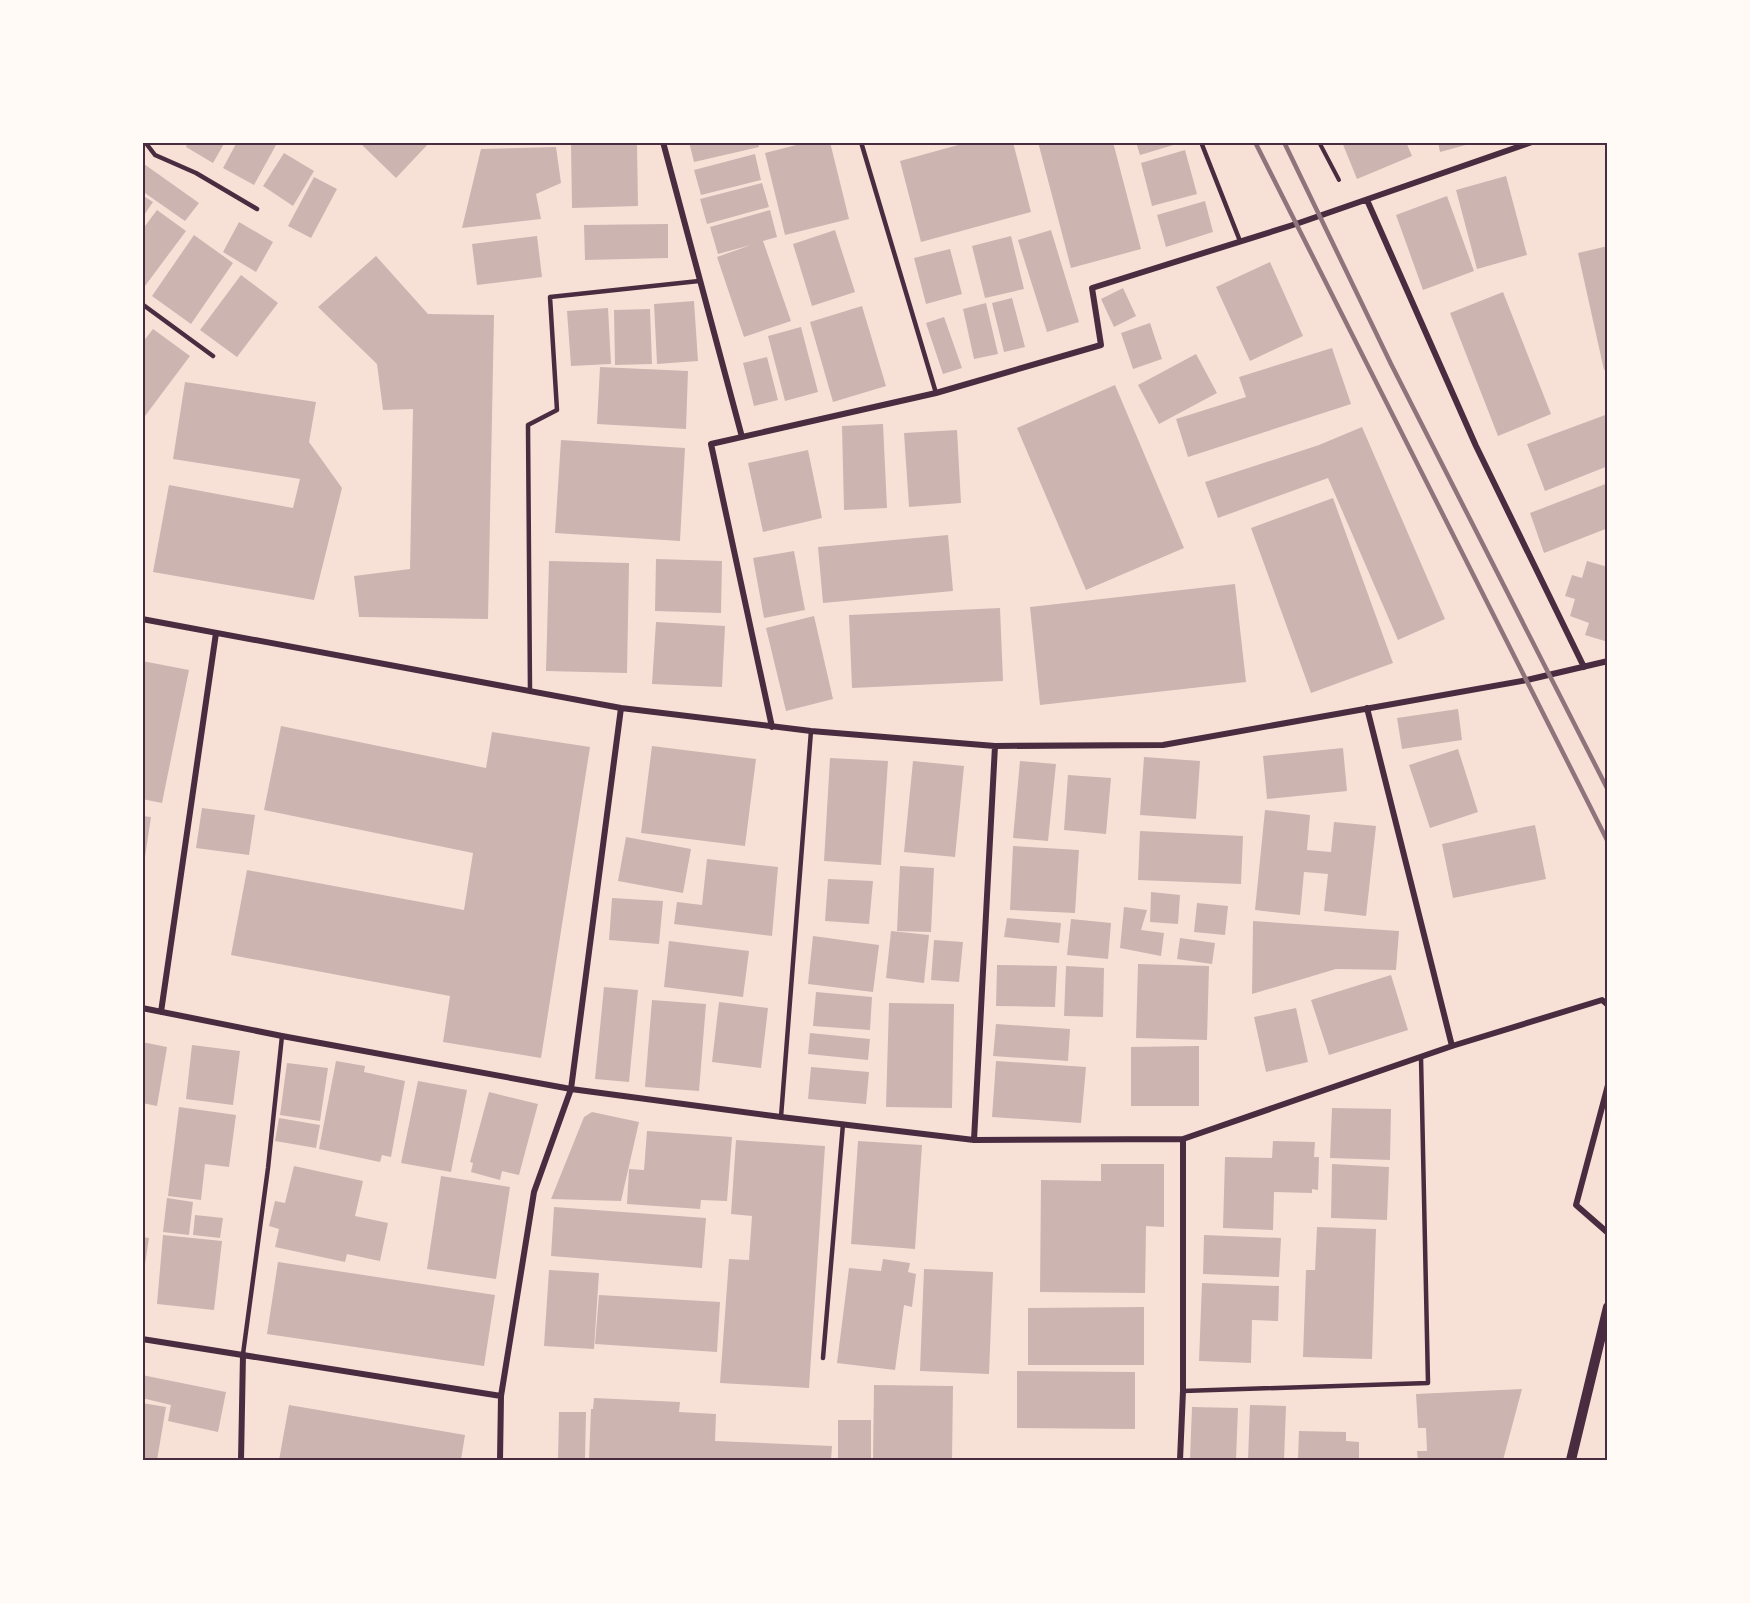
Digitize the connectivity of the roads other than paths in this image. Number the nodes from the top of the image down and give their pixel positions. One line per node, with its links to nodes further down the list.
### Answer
1 (145, 142): 7 (lane)
2 (663, 142): 9 (street)
3 (861, 142): 12 (lane)
4 (1201, 142): 8 (lane)
5 (1532, 142): 6 (street)
6 (1367, 200): 8 (street); 17 (street)
7 (257, 209)
8 (1240, 241): 12 (street)
9 (699, 281): 13 (street); 18 (lane)
10 (142, 304): 11 (lane)
11 (213, 356)
12 (936, 393): 13 (street)
13 (742, 437): 21 (street)
14 (142, 619): 15 (street)
15 (216, 633): 18 (street); 26 (street)
16 (1608, 661): 17 (street)
17 (1584, 667): 20 (street)
18 (530, 691): 19 (street)
19 (621, 708): 21 (street); 31 (street)
20 (1367, 708): 23 (street); 28 (street)
21 (772, 727): 22 (street)
22 (811, 731): 23 (street); 32 (lane)
23 (995, 746): 35 (street)
24 (1608, 1005): 28 (street)
25 (142, 1008): 26 (street)
26 (161, 1012): 27 (street)
27 (282, 1036): 31 (street); 39 (lane)
28 (1452, 1046): 29 (street)
29 (1421, 1058): 34 (street); 41 (lane)
30 (1608, 1085): 36 (street)
31 (570, 1089): 32 (street); 42 (street)
32 (781, 1117): 33 (street)
33 (843, 1124): 35 (street); 40 (lane)
34 (1183, 1139): 35 (street); 41 (street)
35 (974, 1140)
36 (1608, 1233)
37 (1608, 1307): 46 (street)
38 (142, 1339): 39 (street)
39 (243, 1354): 42 (street); 43 (street)
40 (823, 1358)
41 (1183, 1391): 45 (street)
42 (501, 1396): 44 (street)
43 (241, 1461)
44 (500, 1461)
45 (1180, 1461)
46 (1571, 1461)

